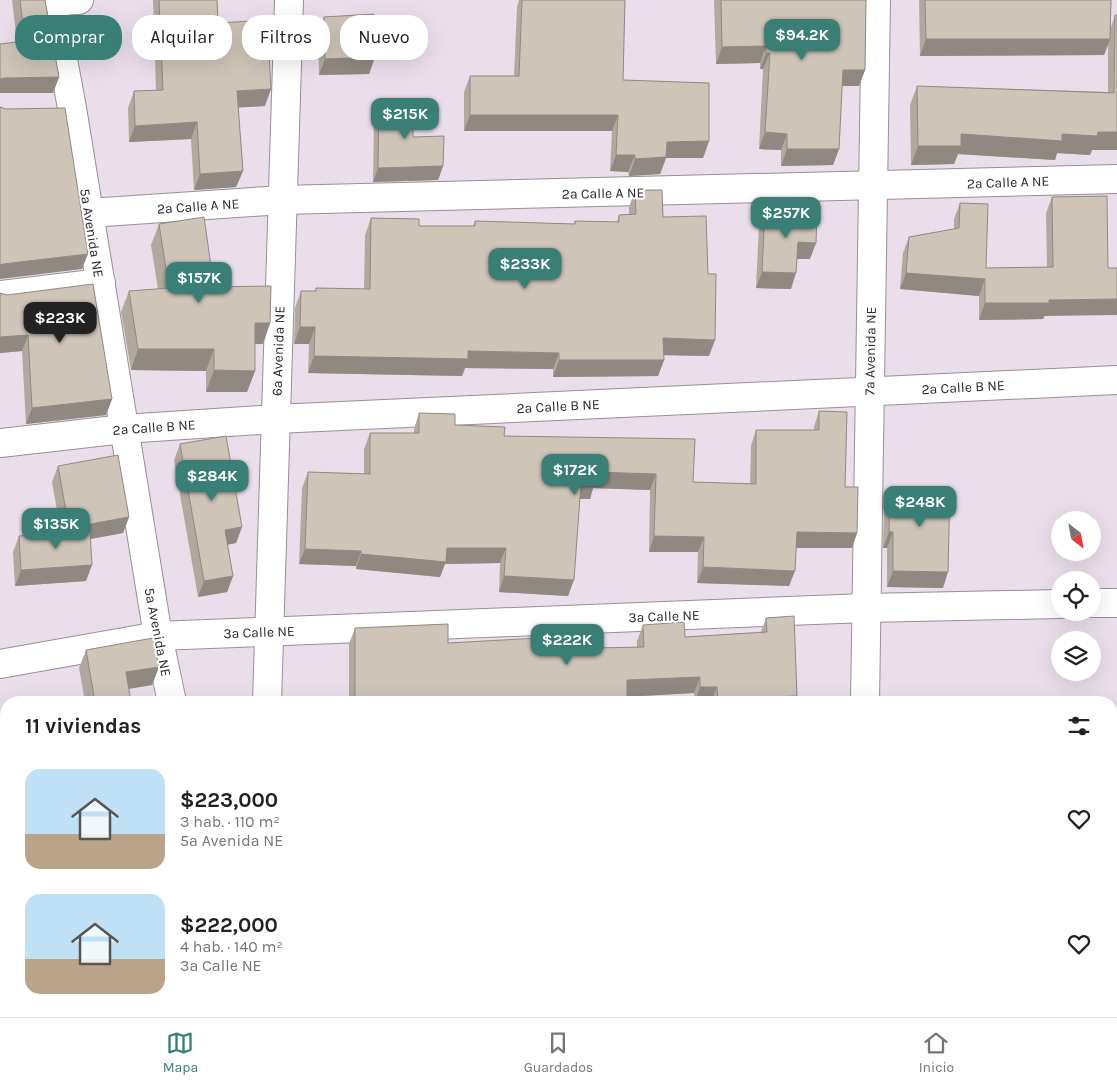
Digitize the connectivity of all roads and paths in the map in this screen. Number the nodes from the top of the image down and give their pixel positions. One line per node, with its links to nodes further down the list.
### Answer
1 (52, 0): 2 (street); 5 (street, 5a Avenida NE)
2 (79, 0)
3 (289, 0): 9 (street, 6a Avenida NE)
4 (876, 0): 8 (street, 7a Avenida NE)
5 (72, 108): 6 (street); 10 (street, 5a Avenida NE)
6 (45, 109)
7 (1117, 179): 8 (street, 2a Calle A NE)
8 (873, 186): 9 (street, 2a Calle A NE); 14 (street, 7a Avenida NE)
9 (282, 200): 10 (street, 2a Calle A NE); 15 (street, 6a Avenida NE)
10 (89, 213): 11 (street, 5a Avenida NE)
11 (100, 283): 12 (street); 16 (street, 5a Avenida NE)
12 (0, 295)
13 (1117, 380): 14 (street, 2a Calle B NE)
14 (870, 392): 15 (street, 2a Calle B NE); 21 (street, 7a Avenida NE)
15 (276, 419): 16 (street, 2a Calle B NE); 22 (street, 6a Avenida NE)
16 (124, 429): 17 (street, 2a Calle B NE); 23 (street, 5a Avenida NE)
17 (0, 443)
18 (1101, 603): 19 (street)
19 (1117, 603)
20 (1051, 604): 21 (street, 3a Calle NE)
21 (866, 608): 22 (street, 3a Calle NE); 27 (street, 7a Avenida NE)
22 (269, 632): 23 (street, 3a Calle NE); 26 (street, 6a Avenida NE)
23 (158, 636): 24 (street, 3a Calle NE); 25 (street, 5a Avenida NE)
24 (0, 664)
25 (171, 696)
26 (267, 696)
27 (865, 696)

